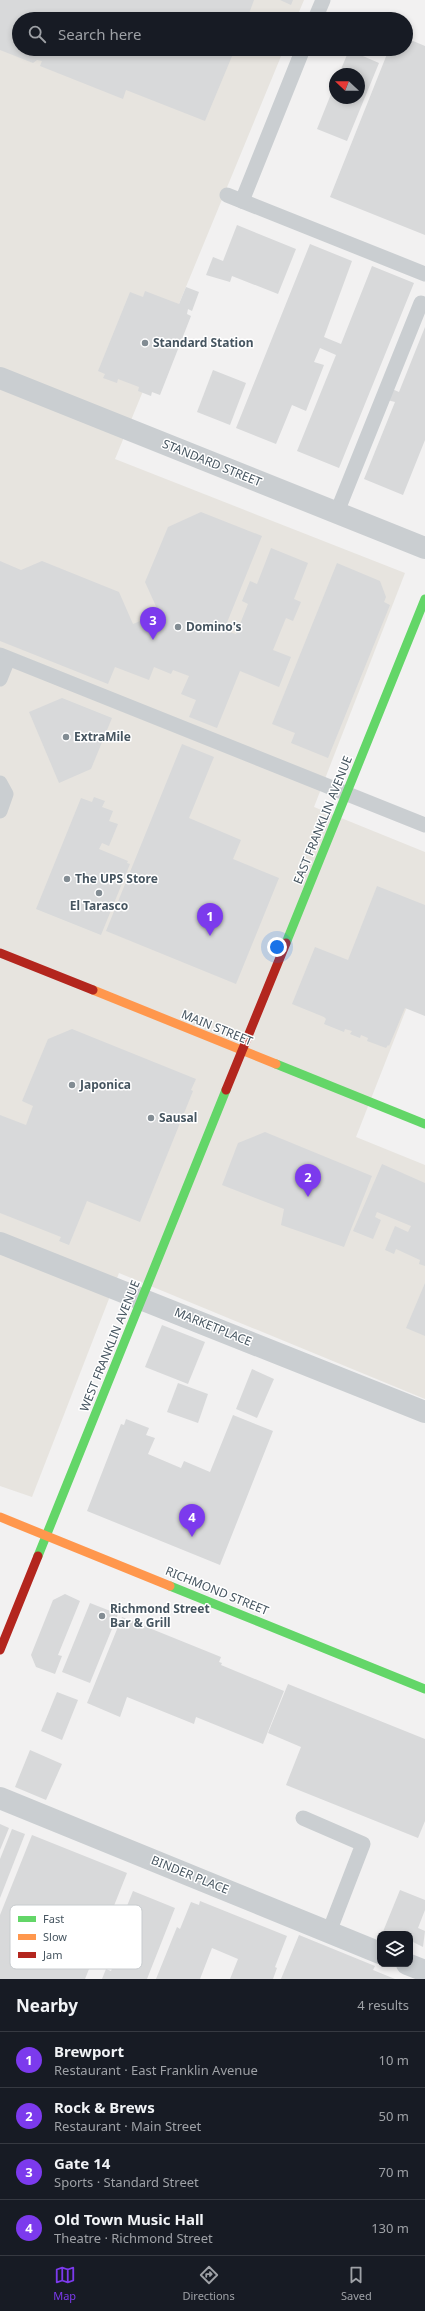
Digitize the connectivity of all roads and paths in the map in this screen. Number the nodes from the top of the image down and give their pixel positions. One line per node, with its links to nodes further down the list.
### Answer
1 (323, 0): 2 (lane)
2 (318, 12)
3 (300, 56): 5 (lane)
4 (227, 194): 5 (lane)
5 (242, 201): 6 (lane)
6 (425, 274)
7 (421, 303): 9 (lane)
8 (0, 378): 9 (street, STANDARD STREET)
9 (337, 512): 10 (street, STANDARD STREET)
10 (425, 548)
11 (425, 599): 15 (street, EAST FRANKLIN AVENUE)
12 (4, 657): 13 (lane); 15 (lane)
13 (0, 679)
14 (0, 783): 16 (lane)
15 (346, 793): 17 (lane); 19 (street, EAST FRANKLIN AVENUE)
16 (0, 811)
17 (425, 825)
18 (0, 953): 19 (street, MAIN STREET)
19 (243, 1051): 20 (street, MAIN STREET); 22 (street, WEST FRANKLIN AVENUE)
20 (425, 1124)
21 (0, 1243): 22 (street, MARKETPLACE)
22 (142, 1299): 23 (street, MARKETPLACE); 25 (street, WEST FRANKLIN AVENUE)
23 (425, 1412)
24 (0, 1517): 25 (street, RICHMOND STREET)
25 (47, 1535): 26 (street, WEST FRANKLIN AVENUE); 27 (street, RICHMOND STREET)
26 (0, 1650)
27 (425, 1689)
28 (0, 1798): 30 (street, BINDER PLACE)
29 (302, 1818): 30 (lane)
30 (329, 1932): 31 (street, BINDER PLACE)
31 (377, 1952)
32 (413, 1966): 33 (street)
33 (425, 1971)

